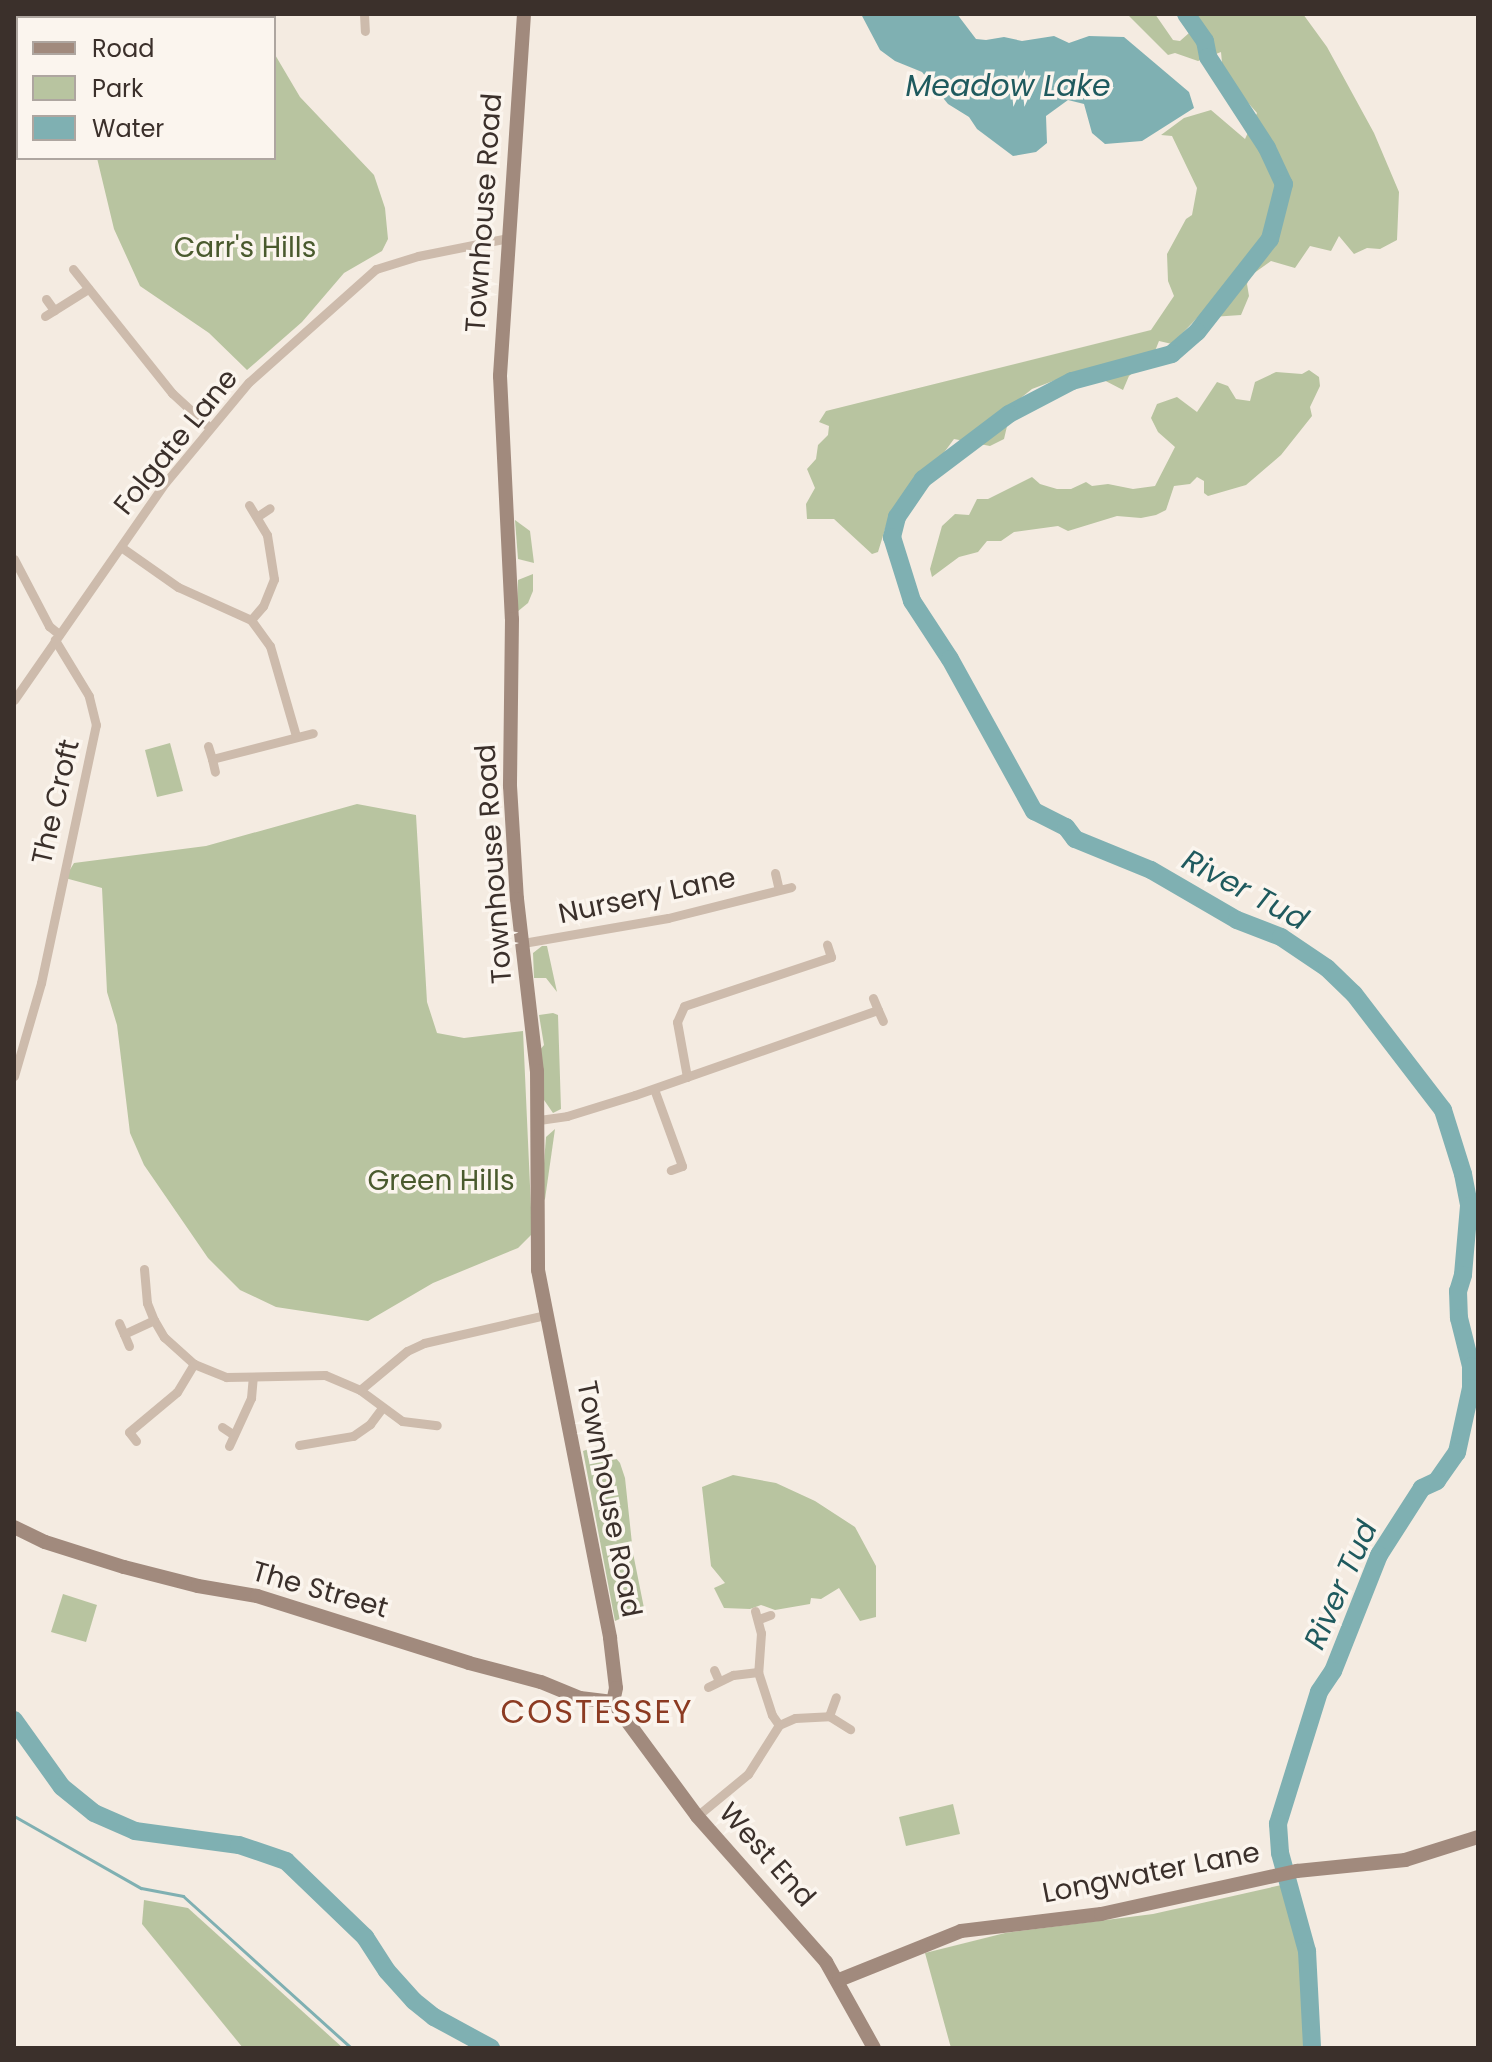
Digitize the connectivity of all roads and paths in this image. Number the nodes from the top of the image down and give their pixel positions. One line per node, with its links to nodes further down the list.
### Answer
1 (364, 14): 3 (street)
2 (524, 14): 4 (street, Townhouse Road)
3 (365, 31)
4 (508, 238): 8 (street, Folgate Lane); 25 (street, Townhouse Road)
5 (73, 269): 6 (street)
6 (88, 289): 7 (street); 8 (street)
7 (46, 299)
8 (209, 427): 12 (street, Folgate Lane)
9 (249, 505): 11 (street)
10 (270, 508): 11 (street)
11 (258, 516): 14 (street)
12 (121, 547): 14 (street); 15 (street, Folgate Lane)
13 (14, 559): 15 (street, The Croft)
14 (251, 620): 18 (street)
15 (57, 637): 16 (street, Folgate Lane); 30 (street, The Croft)
16 (14, 700)
17 (313, 733): 18 (street)
18 (296, 736): 20 (street)
19 (208, 746): 20 (street)
20 (212, 759): 21 (street)
21 (215, 772)
22 (775, 873): 24 (street, Nursery Lane)
23 (791, 887): 24 (street, Nursery Lane)
24 (779, 890): 25 (street, Nursery Lane)
25 (523, 943): 33 (street, Townhouse Road)
26 (827, 945): 31 (street)
27 (873, 998): 28 (street)
28 (878, 1010): 29 (street); 31 (street)
29 (883, 1021)
30 (14, 1076)
31 (687, 1077): 32 (street)
32 (654, 1089): 33 (street); 34 (street)
33 (539, 1120): 36 (street, Townhouse Road)
34 (671, 1170)
35 (144, 1269): 37 (street)
36 (545, 1315): 43 (street); 60 (street, Townhouse Road)
37 (154, 1320): 39 (street); 41 (street)
38 (119, 1323): 39 (street)
39 (124, 1334): 40 (street)
40 (129, 1346)
41 (194, 1364): 42 (street); 48 (street)
42 (253, 1377): 43 (street); 47 (street)
43 (360, 1390): 44 (street)
44 (382, 1408): 45 (street); 49 (street)
45 (437, 1425)
46 (222, 1427): 47 (street)
47 (234, 1435): 51 (street)
48 (136, 1441)
49 (310, 1444): 50 (street); 52 (street)
50 (299, 1445)
51 (229, 1446)
52 (312, 1455)
53 (14, 1527): 60 (street, The Street)
54 (770, 1615): 56 (street)
55 (714, 1670): 57 (street)
56 (758, 1672): 57 (street); 62 (street)
57 (719, 1681): 58 (street)
58 (708, 1687)
59 (836, 1697): 61 (street)
60 (613, 1702): 64 (street, West End)
61 (829, 1716): 62 (street); 63 (street)
62 (779, 1725): 64 (street)
63 (850, 1729)
64 (697, 1816): 66 (street, West End)
65 (1478, 1837): 66 (street, Longwater Lane)
66 (839, 1980): 67 (street, West End)
67 (874, 2048)

